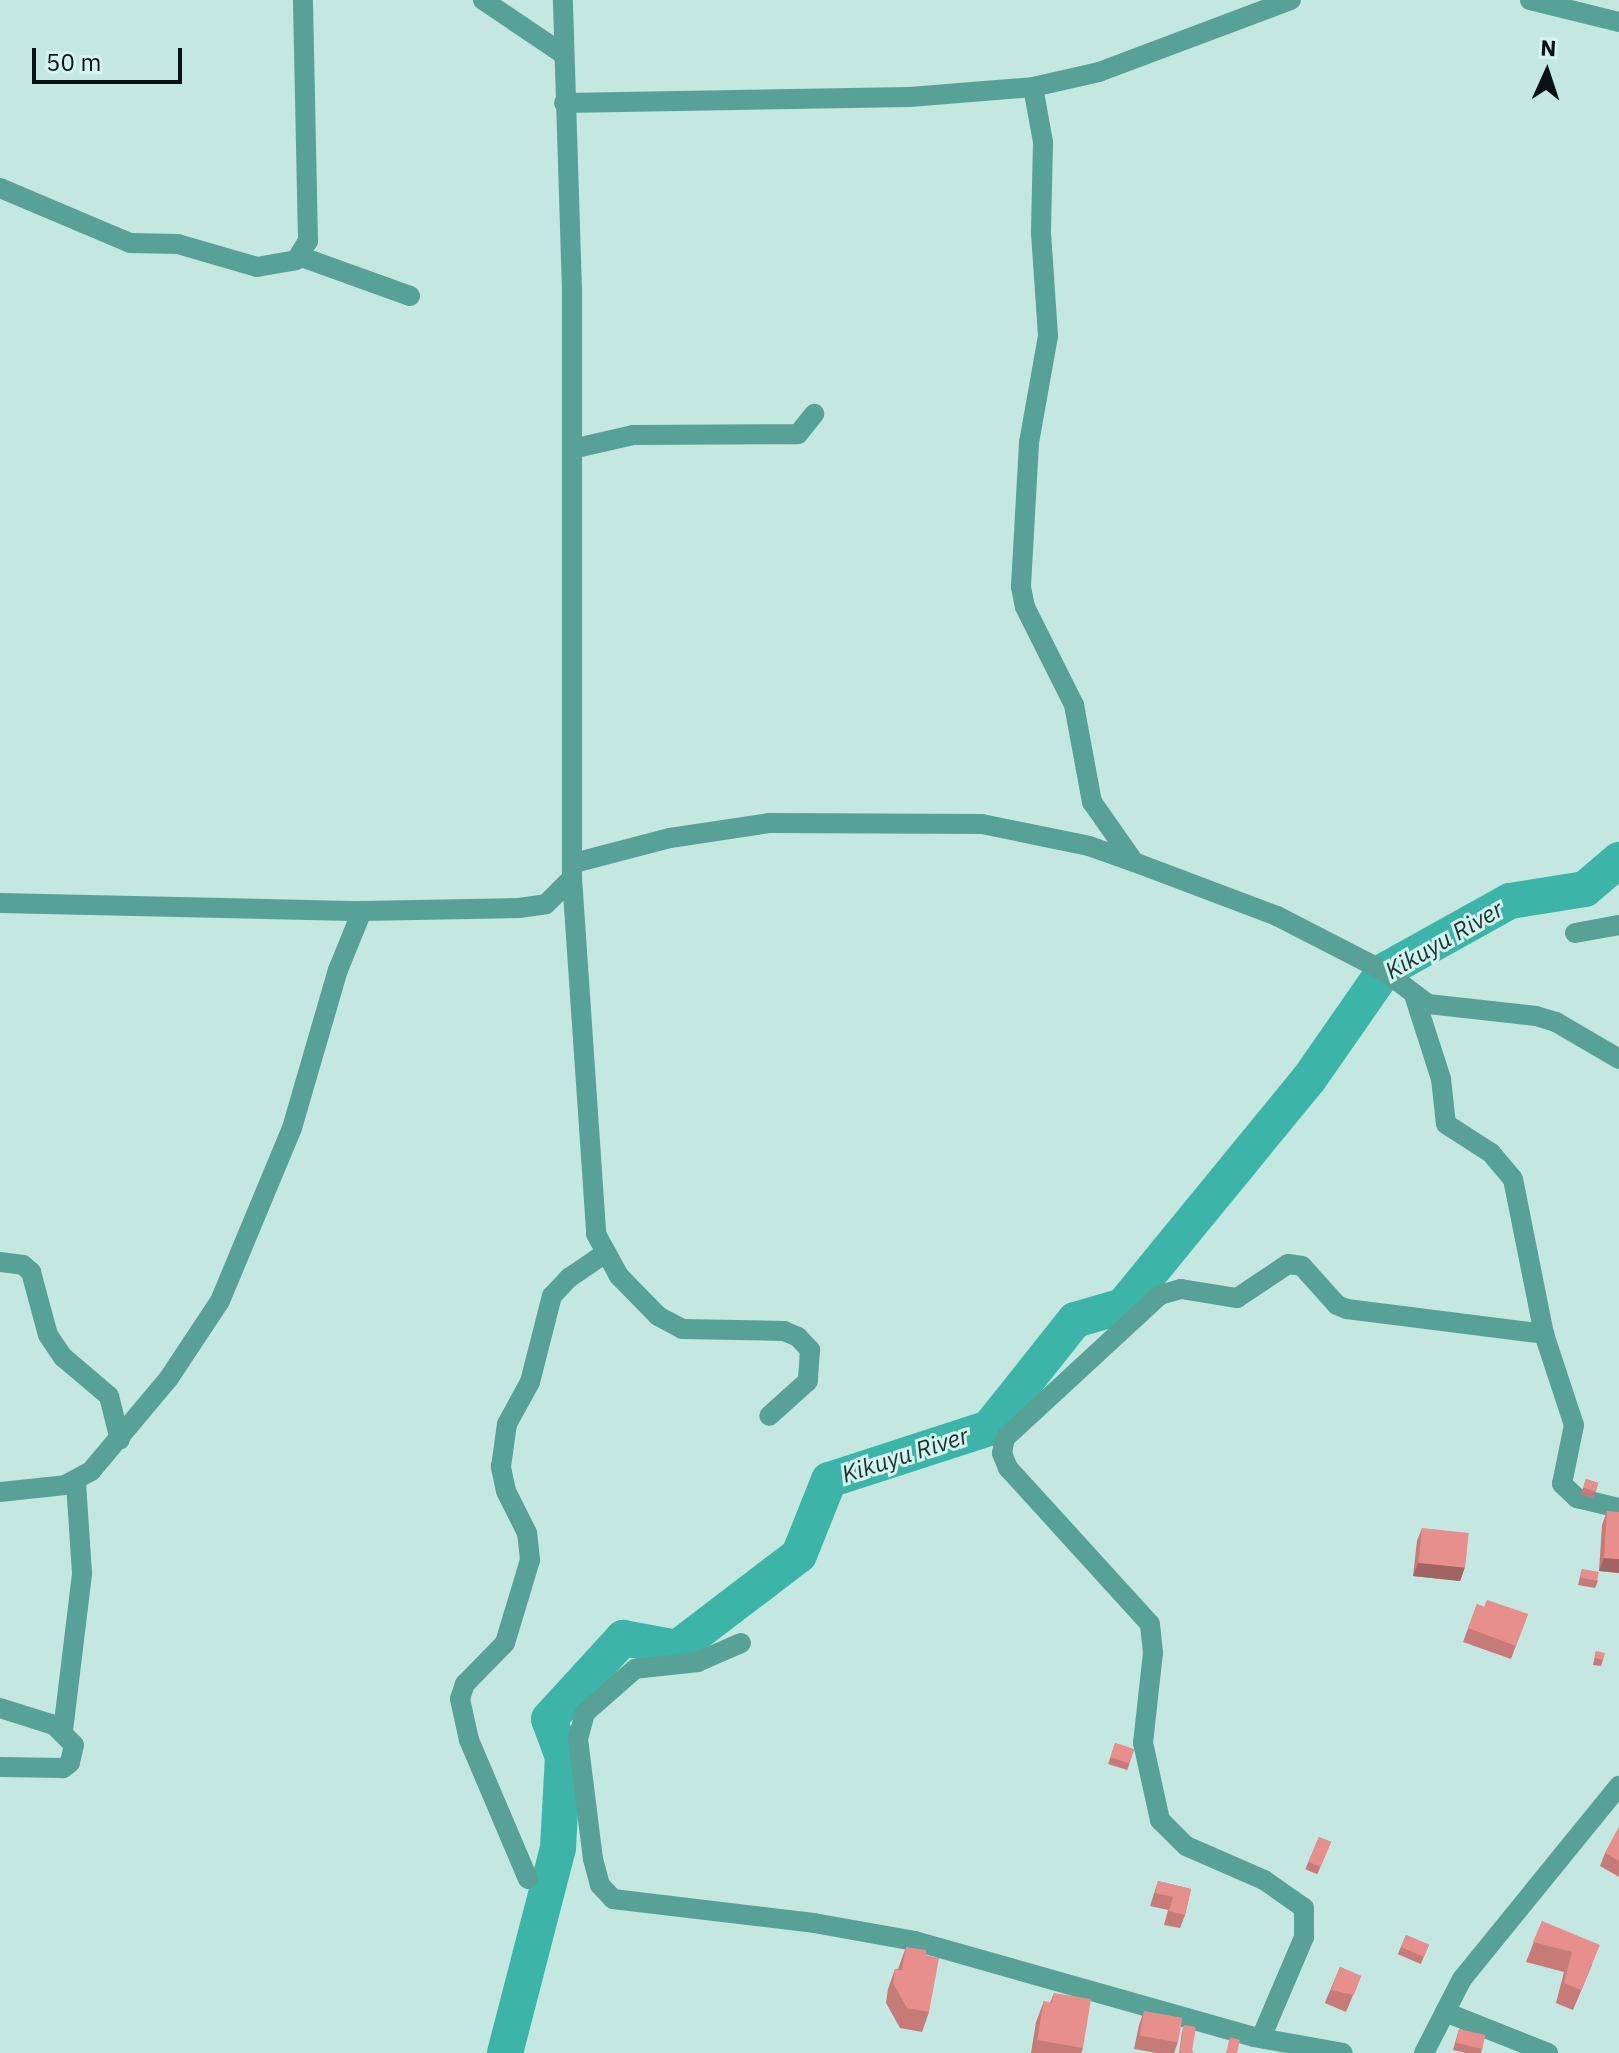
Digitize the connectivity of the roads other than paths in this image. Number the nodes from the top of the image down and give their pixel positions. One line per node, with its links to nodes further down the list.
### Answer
1 (303, 0): 11 (street)
2 (483, 0): 7 (street)
3 (563, 0): 7 (street)
4 (1291, 0): 8 (street)
5 (1530, 0): 6 (street)
6 (1619, 22)
7 (563, 54): 9 (street)
8 (1033, 87): 9 (street); 15 (street)
9 (564, 103): 14 (street)
10 (0, 188): 11 (street)
11 (299, 256): 12 (street)
12 (410, 296)
13 (814, 414): 14 (street)
14 (572, 449): 16 (street)
15 (1134, 862): 16 (street); 21 (street)
16 (573, 870): 18 (street); 23 (street)
17 (0, 903): 18 (street)
18 (362, 911): 27 (street)
19 (1619, 925): 20 (street)
20 (1575, 933)
21 (1415, 998): 22 (street); 25 (street)
22 (1619, 1059)
23 (604, 1254): 26 (street); 36 (street)
24 (0, 1262): 27 (street)
25 (1544, 1334): 30 (street); 38 (street)
26 (769, 1416)
27 (120, 1440): 28 (street)
28 (76, 1482): 29 (street); 33 (street)
29 (0, 1492)
30 (1619, 1508)
31 (741, 1643): 38 (street)
32 (0, 1708): 33 (street)
33 (63, 1731): 34 (street)
34 (0, 1767)
35 (1619, 1786): 37 (street)
36 (528, 1879)
37 (1445, 2012): 40 (street); 41 (street)
38 (1261, 2038): 39 (street)
39 (1343, 2053)
40 (1424, 2053)
41 (1548, 2053)

